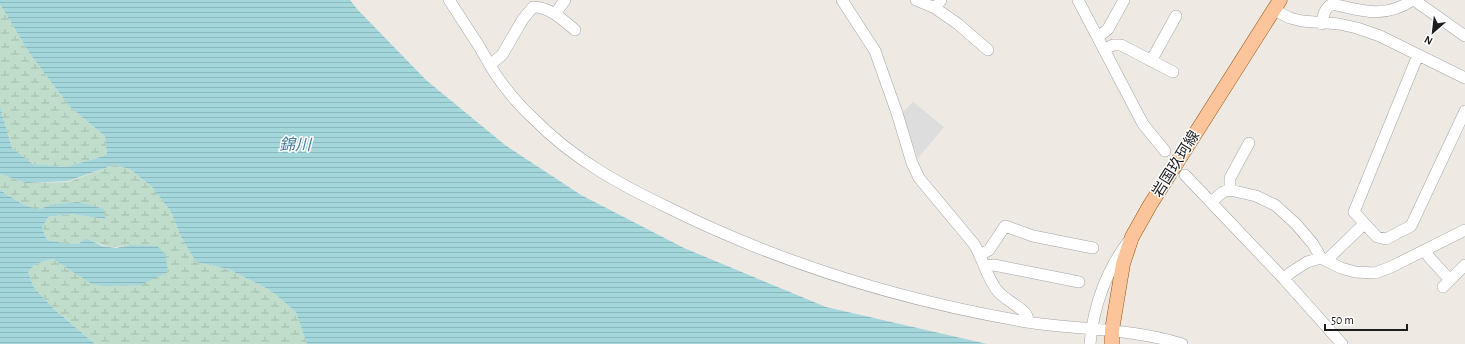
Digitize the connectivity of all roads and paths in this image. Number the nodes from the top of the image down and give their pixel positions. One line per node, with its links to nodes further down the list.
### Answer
1 (449, 0): 20 (street)
2 (565, 0): 10 (street)
3 (916, 0): 8 (street)
4 (1078, 0): 15 (street)
5 (1124, 0): 15 (street)
6 (1414, 0): 12 (street); 14 (street)
7 (845, 1): 34 (street)
8 (938, 4): 16 (street)
9 (1277, 5): 12 (street); 31 (main road, 岩国玖珂線)
10 (555, 14): 13 (street); 20 (street)
11 (1176, 16): 19 (street)
12 (1322, 24): 18 (street)
13 (575, 30)
14 (1465, 36)
15 (1098, 37): 17 (street)
16 (988, 50)
17 (1104, 50): 19 (street); 25 (street)
18 (1418, 54): 22 (street); 29 (street)
19 (1151, 61): 21 (street)
20 (490, 65): 40 (street)
21 (1173, 72)
22 (1465, 78)
23 (1465, 111): 29 (street)
24 (1249, 143): 27 (street)
25 (1165, 151)
26 (1185, 175): 28 (street)
27 (1230, 190): 28 (street); 35 (street)
28 (1211, 202): 38 (street)
29 (1364, 224): 35 (street)
30 (1465, 230): 33 (street)
31 (1132, 237): 41 (street); 42 (main road, 岩国玖珂線)
32 (1092, 248): 34 (street)
33 (1425, 250): 35 (street); 36 (street)
34 (980, 255): 37 (street)
35 (1324, 259): 38 (street)
36 (1465, 265)
37 (985, 266): 39 (street); 40 (street)
38 (1284, 279): 45 (street)
39 (1079, 282)
40 (1029, 322): 41 (street)
41 (1091, 328): 42 (street); 43 (street)
42 (1112, 338): 44 (street)
43 (1090, 344)
44 (1182, 344)
45 (1342, 344)

